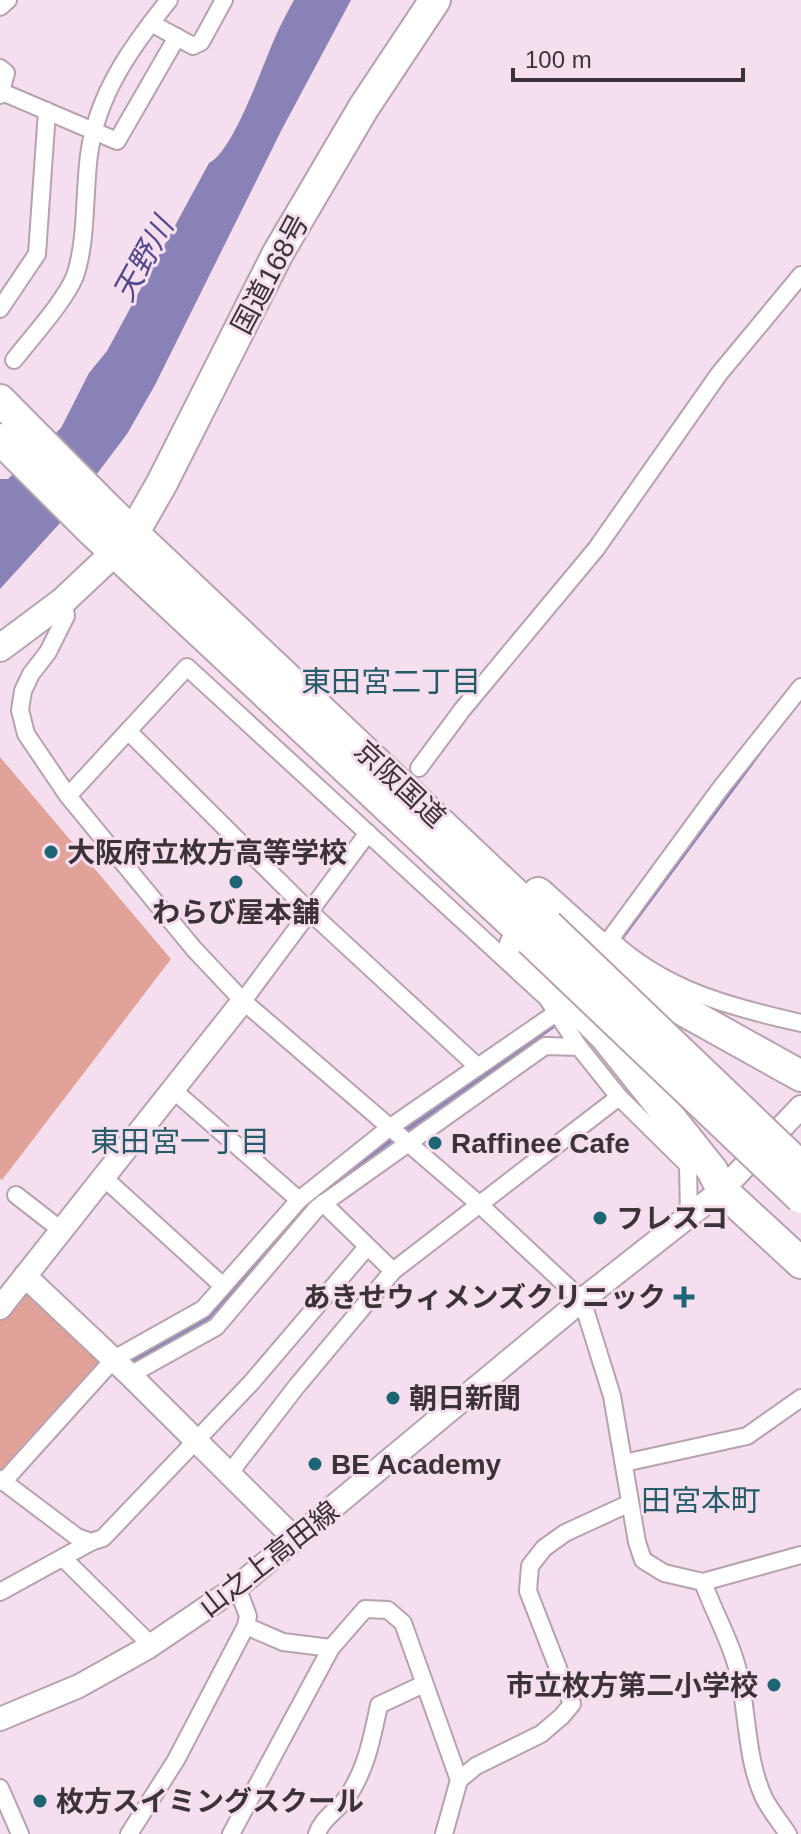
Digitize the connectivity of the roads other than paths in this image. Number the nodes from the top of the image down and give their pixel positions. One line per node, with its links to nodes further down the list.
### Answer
1 (8, 0): 5 (street)
2 (169, 0): 6 (street)
3 (224, 0): 7 (street)
4 (435, 0): 18 (highway, 国道168号)
5 (0, 7)
6 (151, 23): 7 (street); 11 (street)
7 (177, 37): 11 (street)
8 (0, 68): 9 (street)
9 (1, 94): 10 (street)
10 (47, 111): 11 (street); 13 (street)
11 (95, 131): 14 (street)
12 (801, 275): 23 (street)
13 (0, 309)
14 (14, 360)
15 (6, 405): 17 (highway, 京阪国道)
16 (0, 439): 17 (highway, 京阪国道)
17 (100, 520): 18 (highway, 京阪国道)
18 (125, 542): 19 (main road); 26 (highway, 京阪国道); 27 (highway, 京阪国道)
19 (63, 601): 20 (main road); 24 (street)
20 (0, 648)
21 (801, 687): 32 (street)
22 (128, 731): 24 (street); 25 (street); 28 (street)
23 (419, 768)
24 (69, 795): 30 (street)
25 (368, 833): 28 (street); 31 (street)
26 (422, 839): 29 (highway, 京阪国道); 44 (highway)
27 (464, 844): 29 (highway, 京阪国道); 35 (highway)
28 (309, 911): 30 (street); 34 (street)
29 (539, 932): 42 (highway, 京阪国道, bridge); 46 (highway, 京阪国道, bridge)
30 (243, 1001): 36 (street); 40 (street)
31 (560, 1009): 33 (street); 34 (street)
32 (801, 1023)
33 (579, 1047): 37 (street); 38 (street)
34 (472, 1071): 37 (street); 40 (street)
35 (801, 1076)
36 (172, 1089): 43 (street); 47 (street)
37 (482, 1090): 41 (street)
38 (619, 1097): 49 (street); 50 (street)
39 (801, 1107): 44 (street, 山之上高田線)
40 (390, 1128): 41 (street); 47 (street)
41 (408, 1142): 48 (street); 49 (street)
42 (801, 1167)
43 (103, 1177): 51 (street); 56 (street)
44 (722, 1190): 50 (street, 山之上高田線); 53 (highway)
45 (16, 1195): 51 (street)
46 (801, 1198)
47 (299, 1200): 56 (street)
48 (323, 1203): 52 (street); 59 (street)
49 (479, 1204): 54 (street); 57 (street)
50 (689, 1216): 57 (street, 山之上高田線)
51 (61, 1230): 55 (street)
52 (367, 1247): 54 (street); 61 (street)
53 (801, 1263)
54 (393, 1271): 63 (street)
55 (25, 1276): 58 (street); 59 (street)
56 (223, 1286): 59 (street)
57 (582, 1300): 62 (street); 66 (street, 山之上高田線)
58 (0, 1308)
59 (122, 1367): 61 (street); 64 (street)
60 (801, 1398): 62 (street)
61 (195, 1439): 63 (street); 67 (street)
62 (624, 1463): 65 (street)
63 (229, 1474): 66 (street)
64 (2, 1481): 67 (street)
65 (630, 1503): 70 (street); 78 (street)
66 (295, 1539): 71 (street, 山之上高田線)
67 (91, 1542): 69 (street)
68 (801, 1555): 70 (street)
69 (63, 1558): 72 (street); 74 (street)
70 (703, 1582): 85 (street)
71 (237, 1587): 73 (street); 74 (street, 山之上高田線)
72 (0, 1592)
73 (246, 1626): 75 (street); 81 (street)
74 (151, 1645): 77 (street, 山之上高田線)
75 (331, 1648): 76 (street); 82 (street)
76 (424, 1684): 78 (street); 83 (street)
77 (0, 1719)
78 (459, 1780): 84 (street)
79 (0, 1788): 80 (street)
80 (20, 1834)
81 (129, 1834)
82 (231, 1834)
83 (317, 1834)
84 (444, 1834)
85 (788, 1834)

